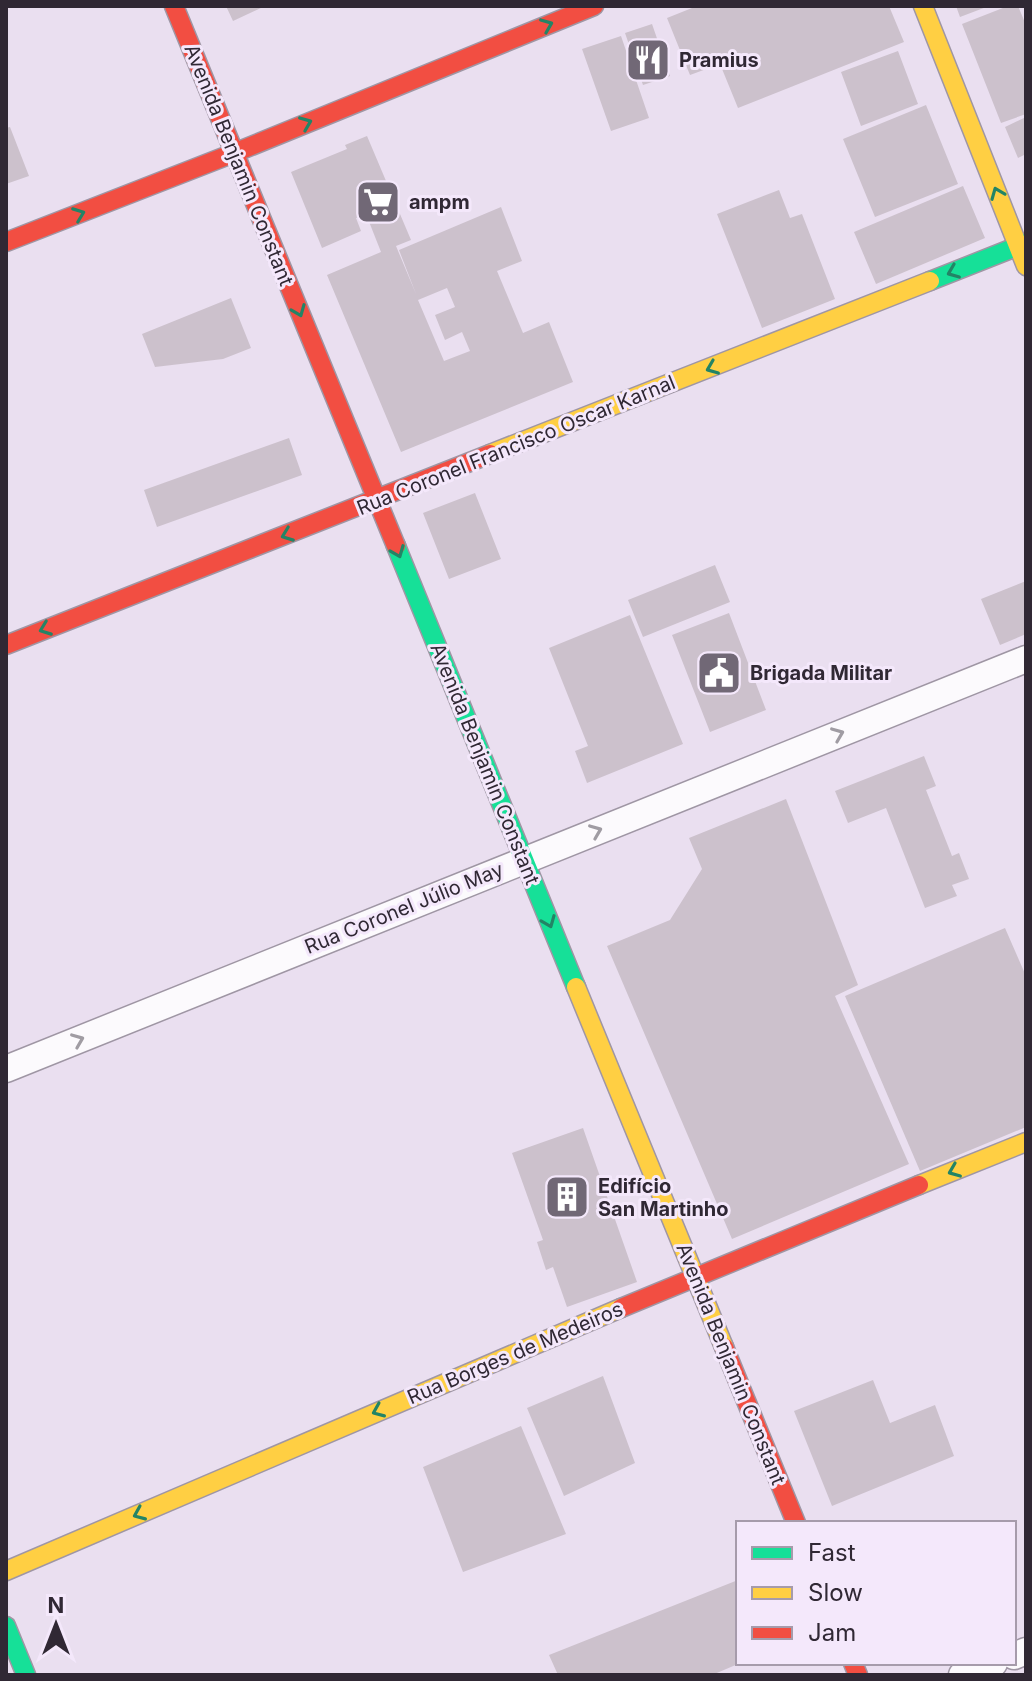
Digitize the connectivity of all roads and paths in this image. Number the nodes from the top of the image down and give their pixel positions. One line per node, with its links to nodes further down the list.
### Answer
1 (174, 6): 4 (main road, Avenida Benjamin Constant)
2 (594, 6): 4 (main road, one-way to 2)
3 (923, 6): 6 (main road, one-way to 3)
4 (234, 153): 5 (main road, one-way to 4); 8 (main road, Avenida Benjamin Constant, one-way to 8)
5 (6, 242)
6 (1022, 245): 7 (main road); 8 (main road, Rua Coronel Francisco Oscar Karnal, one-way to 8)
7 (1026, 266)
8 (377, 500): 9 (main road, Rua Coronel Francisco Oscar Karnal, one-way to 9); 11 (main road, Avenida Benjamin Constant, one-way to 11)
9 (6, 645)
10 (1026, 659): 11 (street, Rua Coronel Júlio May, one-way to 10)
11 (524, 860): 12 (street, Rua Coronel Júlio May, one-way to 11); 14 (main road, Avenida Benjamin Constant, one-way to 14)
12 (6, 1069)
13 (1026, 1142): 14 (main road, Rua Borges de Medeiros, one-way to 14)
14 (695, 1276): 15 (main road, Avenida Benjamin Constant); 16 (main road, Rua Borges de Medeiros, one-way to 16)
15 (795, 1521)
16 (6, 1571)
17 (6, 1626): 19 (main road)
18 (989, 1665): 20 (street)
19 (26, 1675)
20 (962, 1675)

